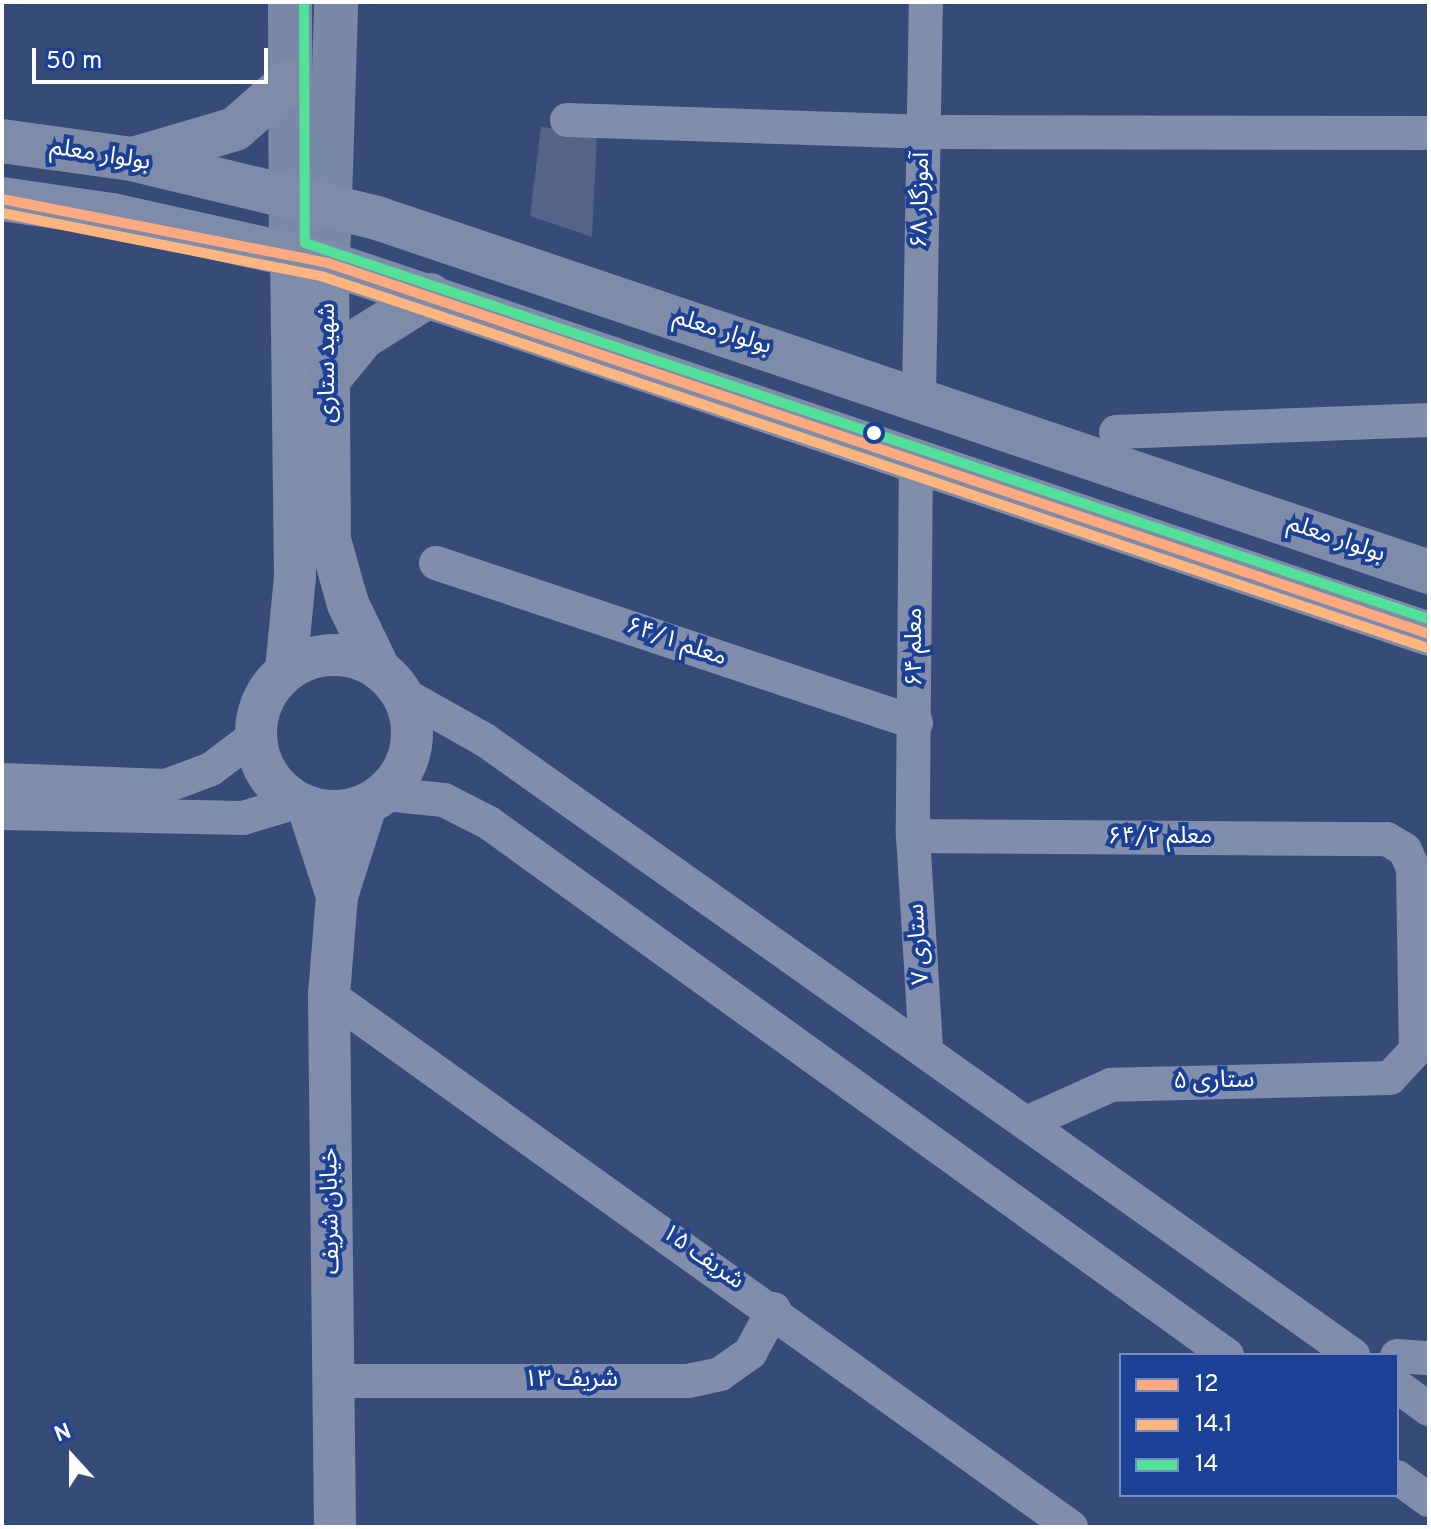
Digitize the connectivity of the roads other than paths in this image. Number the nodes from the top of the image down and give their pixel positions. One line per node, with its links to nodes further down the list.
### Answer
1 (290, 2): 4 (main road, شهید ستاری)
2 (336, 2): 11 (main road, شهید ستاری)
3 (926, 2): 6 (street, آموزگار ۶۸)
4 (291, 80): 9 (main road); 11 (main road, شهید ستاری)
5 (567, 120): 6 (street)
6 (923, 132): 7 (street); 15 (street, آموزگار ۶۸)
7 (1429, 133)
8 (2, 141): 9 (main road, بولوار معلم)
9 (132, 159): 11 (main road, بولوار معلم)
10 (2, 199): 12 (main road)
11 (311, 199): 12 (main road, شهید ستاری); 15 (main road, بولوار معلم)
12 (310, 258): 13 (main road); 14 (street, شهید ستاری); 22 (street, شهید ستاری)
13 (430, 295): 14 (main road); 18 (main road)
14 (328, 380): 23 (street, شهید ستاری)
15 (919, 398): 20 (main road, بولوار معلم)
16 (1429, 420): 17 (street)
17 (1116, 432)
18 (916, 458): 21 (main road); 24 (street, معلم ۶۴)
19 (436, 563): 24 (street, معلم ۶۴/۱)
20 (1429, 572)
21 (1429, 634)
22 (286, 670): 23 (street); 25 (street)
23 (392, 681): 27 (street); 33 (street)
24 (916, 723): 30 (street, معلم ۶۴)
25 (255, 736): 26 (street); 28 (street)
26 (2, 780)
27 (375, 800): 28 (street); 31 (street, خیابان شریف); 37 (street)
28 (302, 804): 29 (street); 31 (street, خیابان شریف)
29 (2, 813)
30 (913, 836): 33 (street, ستاری ۷); 34 (street, معلم ۶۴/۲)
31 (337, 896): 32 (street, خیابان شریف)
32 (329, 995): 36 (street, شریف ۱۵); 41 (street, خیابان شریف)
33 (926, 1051): 35 (street)
34 (1406, 1067): 35 (street, ستاری ۵)
35 (1027, 1123): 38 (street)
36 (774, 1309): 41 (street, شریف ۱۳); 47 (street, شریف ۱۵)
37 (1224, 1353)
38 (1351, 1353)
39 (1399, 1356): 40 (street)
40 (1429, 1358)
41 (335, 1381): 46 (street, خیابان شریف)
42 (1399, 1387): 43 (street)
43 (1429, 1409)
44 (1399, 1478): 45 (street)
45 (1429, 1500)
46 (335, 1527)
47 (1071, 1527)

